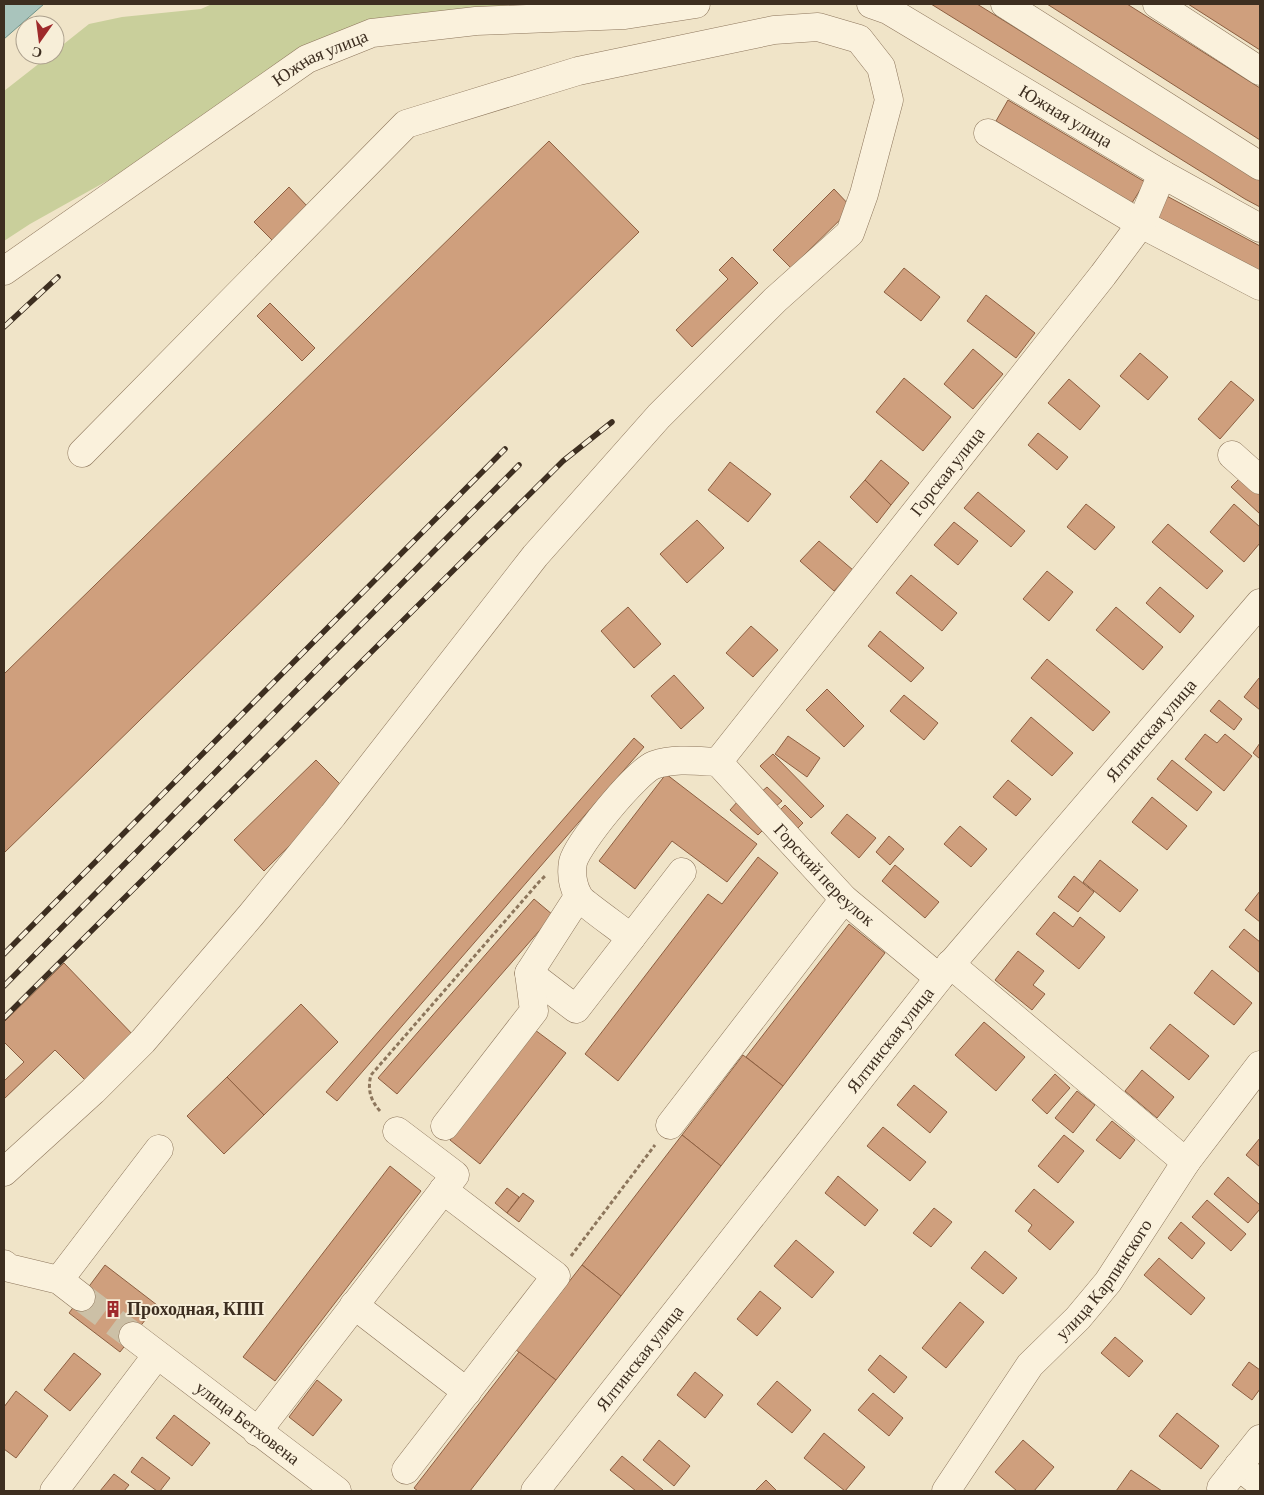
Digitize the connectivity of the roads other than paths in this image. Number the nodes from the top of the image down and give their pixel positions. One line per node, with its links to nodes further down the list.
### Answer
1 (696, 4): 11 (street, Южная улица)
2 (871, 4): 8 (street, Южная улица)
3 (1005, 4): 7 (street)
4 (1157, 4): 5 (street)
5 (1260, 72)
6 (988, 132): 9 (street)
7 (1260, 166)
8 (1162, 174): 9 (street, Горская улица); 10 (street, Южная улица)
9 (1141, 224): 12 (street); 17 (street, Горская улица)
10 (1260, 228)
11 (4, 271)
12 (1260, 286)
13 (82, 453): 30 (street)
14 (1232, 455): 15 (street)
15 (1260, 480)
16 (1260, 603): 22 (street, Ялтинская улица)
17 (718, 762): 19 (street); 20 (street, Горский переулок)
18 (682, 872): 21 (street)
19 (578, 897): 21 (street); 23 (street)
20 (844, 899): 22 (street, Горский переулок); 25 (street)
21 (631, 938): 23 (street)
22 (944, 971): 29 (street, Горский переулок); 47 (street, Ялтинская улица)
23 (530, 973): 26 (street)
24 (1260, 1065): 29 (street, улица Карпинского)
25 (670, 1125)
26 (446, 1126)
27 (397, 1131): 31 (street)
28 (159, 1149): 33 (street)
29 (1186, 1162): 48 (street, улица Карпинского)
30 (4, 1172)
31 (443, 1190): 35 (street); 38 (street)
32 (4, 1264): 33 (street)
33 (59, 1280): 34 (street)
34 (81, 1297)
35 (354, 1305): 38 (street); 39 (street)
36 (133, 1336): 37 (street, улица Бетховена)
37 (157, 1355): 39 (street, улица Бетховена); 45 (street)
38 (467, 1392): 42 (street)
39 (257, 1432): 46 (street, улица Бетховена)
40 (1260, 1439): 41 (street)
41 (1238, 1466): 43 (street); 44 (street)
42 (406, 1470)
43 (1260, 1483)
44 (1220, 1488)
45 (54, 1491)
46 (337, 1491)
47 (535, 1491)
48 (946, 1491)

